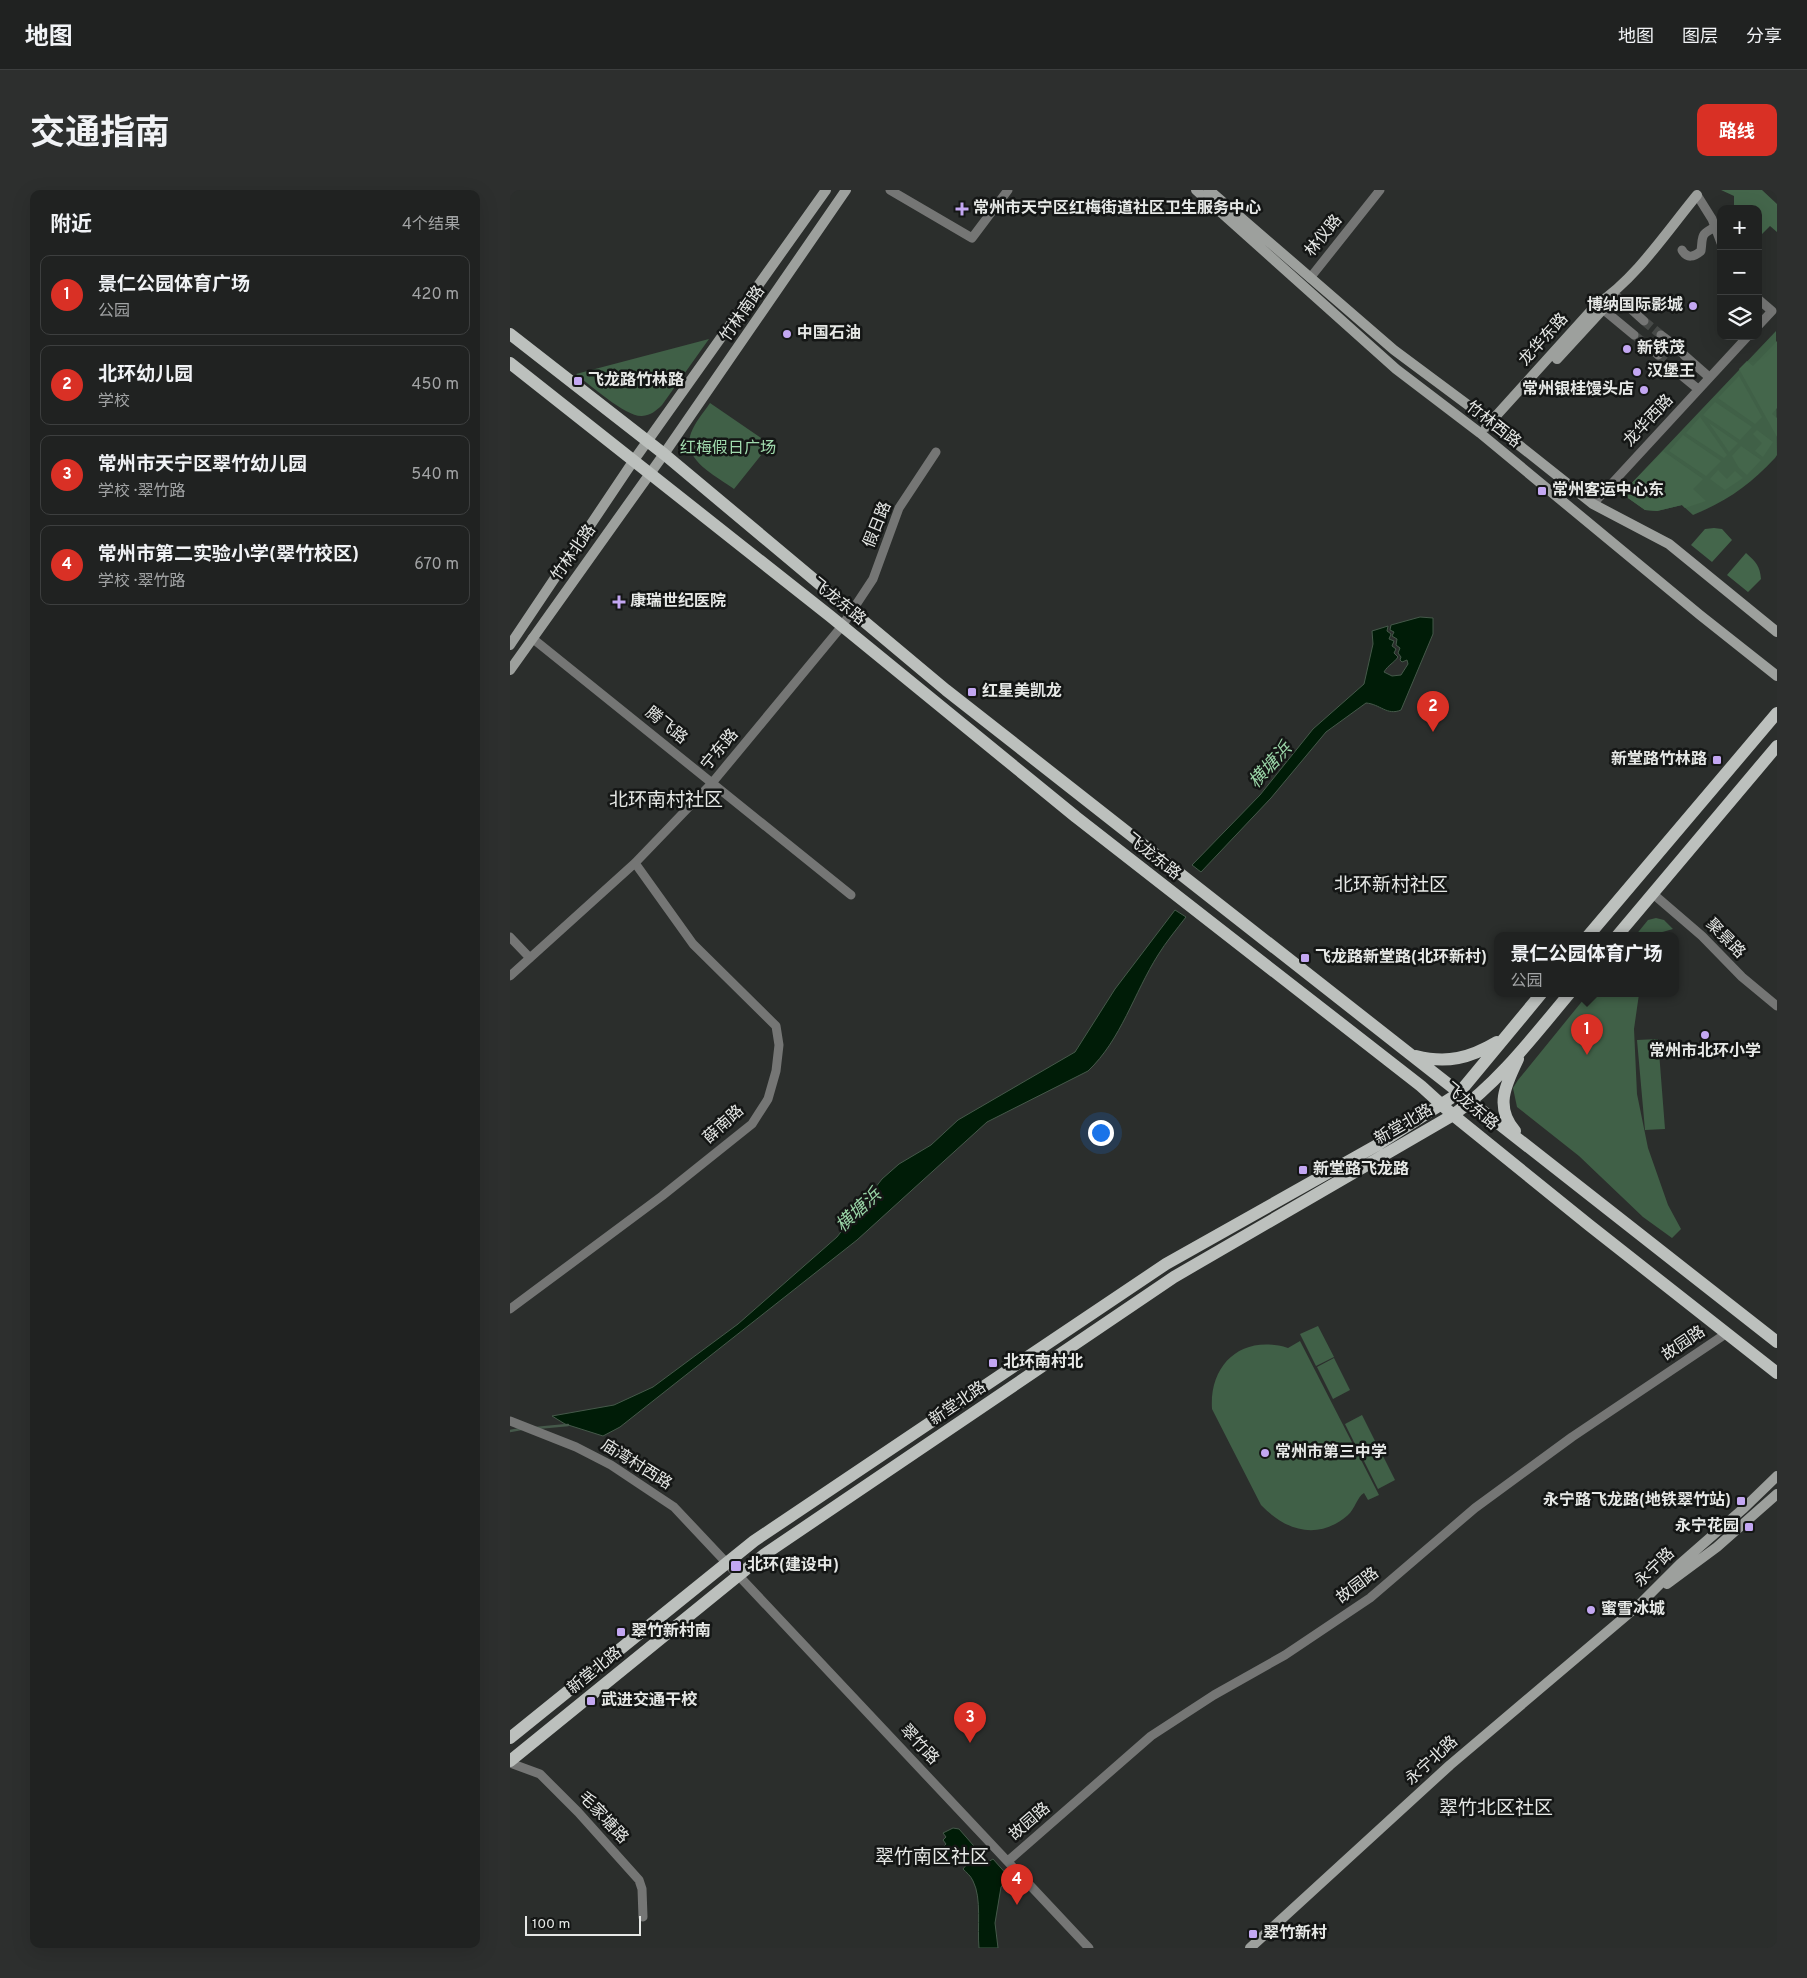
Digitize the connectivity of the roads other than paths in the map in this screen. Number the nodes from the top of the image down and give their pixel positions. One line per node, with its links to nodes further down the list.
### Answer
1 (826, 190): 30 (main road, 竹林南路)
2 (846, 190): 32 (main road, 竹林南路)
3 (890, 190): 4 (street)
4 (1008, 190)
5 (1196, 190): 29 (main road, 竹林西路)
6 (1209, 190): 12 (main road, 竹林西路)
7 (1380, 190): 12 (street, 林仪路)
8 (1696, 194): 9 (street); 13 (main road, 龙华东路)
9 (1715, 227): 10 (street); 11 (street)
10 (1717, 232)
11 (1682, 250)
12 (1310, 278): 28 (main road, 竹林西路)
13 (1613, 294): 15 (main road, 龙华东路); 16 (street)
14 (1762, 302): 17 (street)
15 (1600, 307): 19 (street); 28 (main road, 龙华东路)
16 (1644, 321)
17 (1762, 322)
18 (510, 334): 30 (main road, 飞龙东路)
19 (1634, 335)
20 (1744, 340): 26 (street, 龙华西路)
21 (1649, 347): 22 (street)
22 (1658, 355)
23 (1684, 355): 26 (street)
24 (510, 364): 33 (main road, 飞龙东路)
25 (1670, 366): 27 (street)
26 (1709, 378): 27 (street, 龙华西路)
27 (1698, 389): 35 (street, 龙华西路)
28 (1492, 424): 29 (main road, 龙华东路); 35 (main road, 竹林西路)
29 (1483, 435): 42 (main road, 竹林西路)
30 (648, 443): 32 (main road, 飞龙东路); 33 (main road, 竹林北路)
31 (936, 452): 36 (street, 假日路)
32 (664, 454): 34 (main road, 竹林北路); 36 (main road, 飞龙东路)
33 (634, 460): 34 (main road, 飞龙东路); 40 (main road, 竹林北路)
34 (649, 472): 37 (main road, 飞龙东路); 39 (main road, 竹林北路)
35 (1593, 504): 38 (main road, 竹林西路)
36 (853, 612): 37 (street, 宁东路); 59 (main road, 飞龙东路)
37 (842, 626): 45 (street, 宁东路); 62 (main road, 飞龙东路)
38 (1777, 632)
39 (532, 638): 41 (main road, 竹林北路); 45 (street, 腾飞路)
40 (510, 645)
41 (510, 670)
42 (1777, 676)
43 (1777, 713): 49 (main road)
44 (1777, 746): 47 (main road)
45 (712, 783): 46 (street, 宁东路); 48 (street, 腾飞路)
46 (635, 863): 52 (street, 宁东路); 65 (street, 薛南路)
47 (1652, 893): 50 (main road); 56 (street, 聚景路)
48 (851, 894)
49 (1591, 932)
50 (1620, 932)
51 (510, 937): 52 (street)
52 (530, 958): 53 (street, 宁东路)
53 (510, 976)
54 (1539, 997): 57 (main road, 新堂北路)
55 (1566, 997): 58 (main road)
56 (1777, 1006)
57 (1505, 1038): 59 (main road); 60 (main road, 新堂北路)
58 (1522, 1050): 61 (main road, 新堂北路); 64 (main road)
59 (1411, 1054): 60 (main road, 飞龙东路)
60 (1459, 1093): 61 (main road, 飞龙东路); 62 (main road, 新堂北路)
61 (1472, 1102): 63 (main road, 新堂北路); 64 (main road, 飞龙东路)
62 (1441, 1105): 63 (main road, 飞龙东路); 72 (main road, 新堂北路)
63 (1453, 1115): 66 (main road, 飞龙东路); 73 (main road, 新堂北路)
64 (1529, 1146): 67 (main road, 飞龙东路)
65 (510, 1309)
66 (1727, 1333): 68 (main road, 飞龙东路); 77 (street, 故园路)
67 (1777, 1342)
68 (1777, 1373)
69 (510, 1421): 72 (street, 庙湾村西路)
70 (1777, 1476): 74 (main road, 永宁路)
71 (1777, 1494): 74 (main road, 永宁路)
72 (728, 1563): 73 (street, 翠竹路); 75 (main road, 新堂北路)
73 (739, 1575): 76 (main road, 新堂北路); 77 (street, 翠竹路)
74 (1640, 1604): 80 (main road, 永宁北路)
75 (510, 1738)
76 (510, 1762): 78 (street, 毛家塘路)
77 (1008, 1861): 79 (street, 翠竹路)
78 (643, 1917)
79 (1088, 1948)
80 (1250, 1948)

